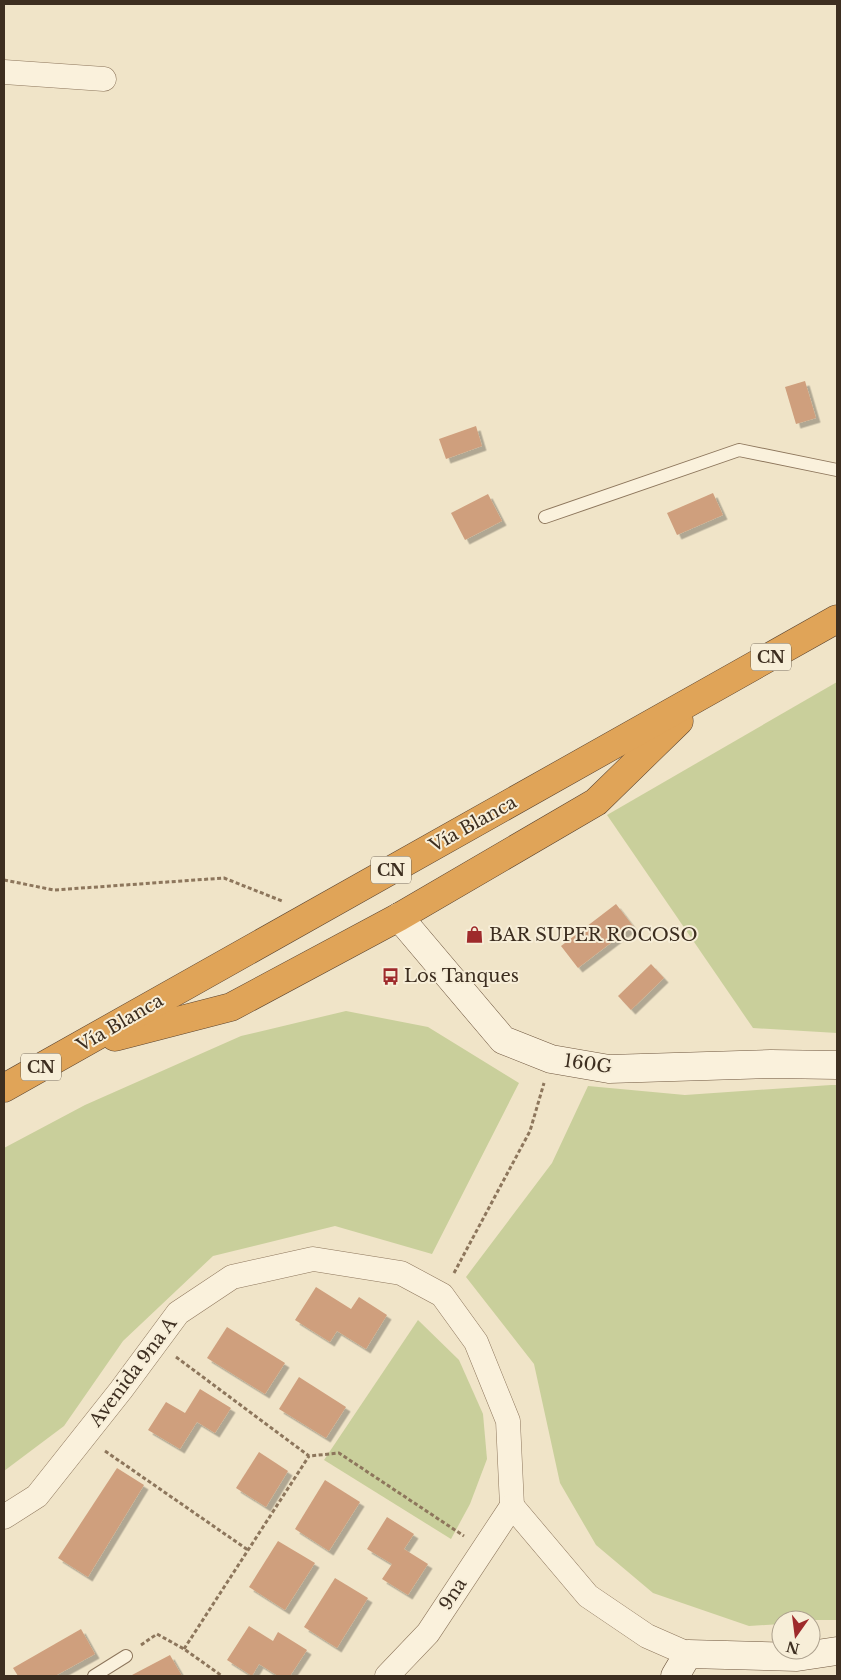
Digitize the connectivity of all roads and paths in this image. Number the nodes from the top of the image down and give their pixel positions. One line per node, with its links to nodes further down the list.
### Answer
1 (4, 72): 2 (street)
2 (104, 79)
3 (837, 470): 4 (lane)
4 (545, 517)
5 (837, 619): 6 (highway, Vía Blanca / CN)
6 (705, 695): 8 (highway, Vía Blanca / CN); 9 (highway)
7 (4, 880): 8 (path)
8 (313, 913): 10 (highway, Vía Blanca / CN)
9 (399, 917): 10 (highway); 11 (street, 160G)
10 (79, 1046): 13 (highway, Vía Blanca / CN)
11 (552, 1059): 12 (street, 160G); 14 (path)
12 (837, 1065)
13 (4, 1088)
14 (442, 1295): 15 (street, Avenida 9na A); 18 (street, Avenida 9na A)
15 (156, 1342): 16 (street, Avenida 9na A); 17 (path)
16 (84, 1436): 19 (street, Avenida 9na A); 21 (path)
17 (309, 1456): 20 (path); 21 (path)
18 (512, 1506): 20 (street, 9na); 25 (street)
19 (4, 1517)
20 (483, 1549): 28 (street, 9na)
21 (248, 1550): 22 (path)
22 (184, 1649): 24 (path); 27 (path)
23 (837, 1651): 25 (street)
24 (126, 1656): 26 (lane)
25 (682, 1665)
26 (94, 1676)
27 (222, 1676)
28 (387, 1676)

